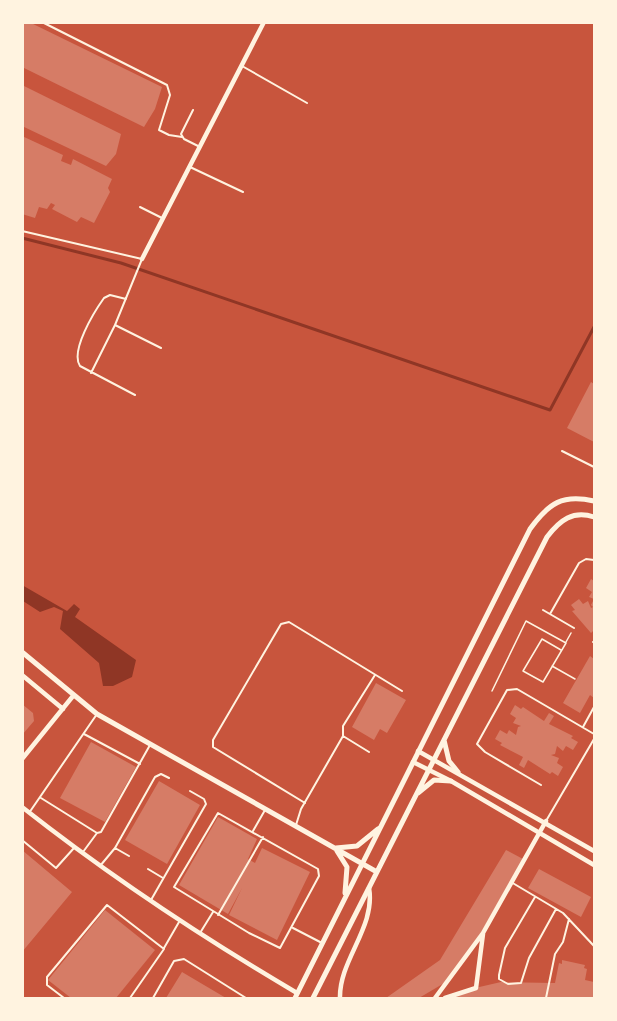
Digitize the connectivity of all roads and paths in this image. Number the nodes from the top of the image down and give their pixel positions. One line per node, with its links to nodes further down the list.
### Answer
1 (42, 22): 6 (lane)
2 (264, 22): 3 (street)
3 (242, 66): 4 (lane); 7 (street)
4 (307, 103)
5 (193, 110): 6 (lane)
6 (182, 137): 7 (lane)
7 (200, 147): 8 (street)
8 (190, 167): 9 (lane); 11 (street)
9 (243, 192)
10 (140, 207): 11 (lane)
11 (163, 219): 13 (street)
12 (22, 231): 13 (lane)
13 (142, 259): 14 (lane)
14 (126, 299): 15 (lane); 17 (lane)
15 (115, 325): 16 (lane); 17 (lane)
16 (161, 348)
17 (91, 373): 18 (lane)
18 (135, 395)
19 (562, 451): 20 (lane)
20 (594, 467)
21 (594, 501): 47 (street)
22 (594, 517): 44 (street)
23 (594, 560): 25 (lane)
24 (543, 610): 25 (lane)
25 (550, 614): 26 (lane)
26 (574, 628): 27 (path)
27 (566, 643): 28 (path); 35 (path)
28 (561, 650): 30 (path); 30 (path)
29 (22, 652): 36 (street)
30 (552, 666): 33 (path)
31 (23, 675): 38 (street)
32 (375, 675): 34 (lane); 43 (lane); 61 (lane)
33 (575, 679)
34 (402, 691)
35 (492, 691)
36 (73, 696): 38 (street); 39 (street)
37 (594, 707): 40 (lane)
38 (63, 708): 49 (street)
39 (97, 714): 41 (lane); 46 (street)
40 (583, 727): 42 (lane); 57 (lane)
41 (84, 734): 52 (lane); 60 (lane)
42 (594, 734)
43 (342, 736): 48 (lane); 61 (lane)
44 (444, 738): 50 (street); 54 (street)
45 (594, 739): 65 (lane)
46 (150, 744): 52 (lane); 63 (street)
47 (418, 751): 50 (street); 51 (street)
48 (369, 752)
49 (22, 759)
50 (434, 759): 53 (street); 54 (street)
51 (413, 762): 53 (street); 66 (street)
52 (140, 764): 70 (lane)
53 (429, 770): 56 (street); 59 (street)
54 (458, 772): 65 (street)
55 (169, 778): 74 (lane)
56 (451, 781): 59 (street); 69 (street)
57 (541, 785)
58 (190, 791): 84 (lane)
59 (415, 796): 83 (street)
60 (40, 798): 64 (lane); 70 (lane)
61 (305, 802): 67 (lane)
62 (22, 807): 64 (street)
63 (265, 809): 67 (street); 68 (lane)
64 (29, 813): 73 (street)
65 (546, 821): 69 (street); 76 (street)
66 (382, 825): 75 (street); 79 (street)
67 (295, 826): 75 (street)
68 (253, 831): 71 (lane); 91 (lane)
69 (539, 832): 80 (street); 85 (street)
70 (97, 833): 77 (lane)
71 (263, 837): 92 (lane); 95 (lane)
72 (22, 840): 73 (lane)
73 (74, 848): 77 (street)
74 (115, 848): 78 (lane); 81 (lane)
75 (335, 848): 79 (street); 89 (street)
76 (594, 850)
77 (82, 853): 81 (street)
78 (129, 856)
79 (362, 863): 83 (street); 89 (street)
80 (594, 865)
81 (100, 866): 88 (street)
82 (148, 869): 84 (lane)
83 (377, 872): 86 (street)
84 (164, 878): 88 (lane)
85 (511, 882): 87 (lane); 96 (street)
86 (369, 888): 106 (street); 107 (street)
87 (535, 897): 90 (lane); 90 (lane)
88 (150, 902): 94 (street)
89 (342, 903): 98 (street)
90 (556, 909): 93 (lane)
91 (213, 912): 92 (lane); 97 (lane)
92 (218, 915): 95 (lane)
93 (569, 919): 99 (lane); 110 (lane)
94 (179, 922): 97 (street); 100 (lane)
95 (292, 927): 98 (lane)
96 (483, 933): 108 (street); 109 (street)
97 (199, 935): 101 (street)
98 (322, 943): 101 (street)
99 (594, 946)
100 (164, 949): 102 (lane); 103 (lane)
101 (296, 996)
102 (64, 999)
103 (130, 999)
104 (153, 999): 105 (lane)
105 (246, 999)
106 (314, 999)
107 (340, 999)
108 (435, 999)
109 (445, 999)
110 (546, 999)

